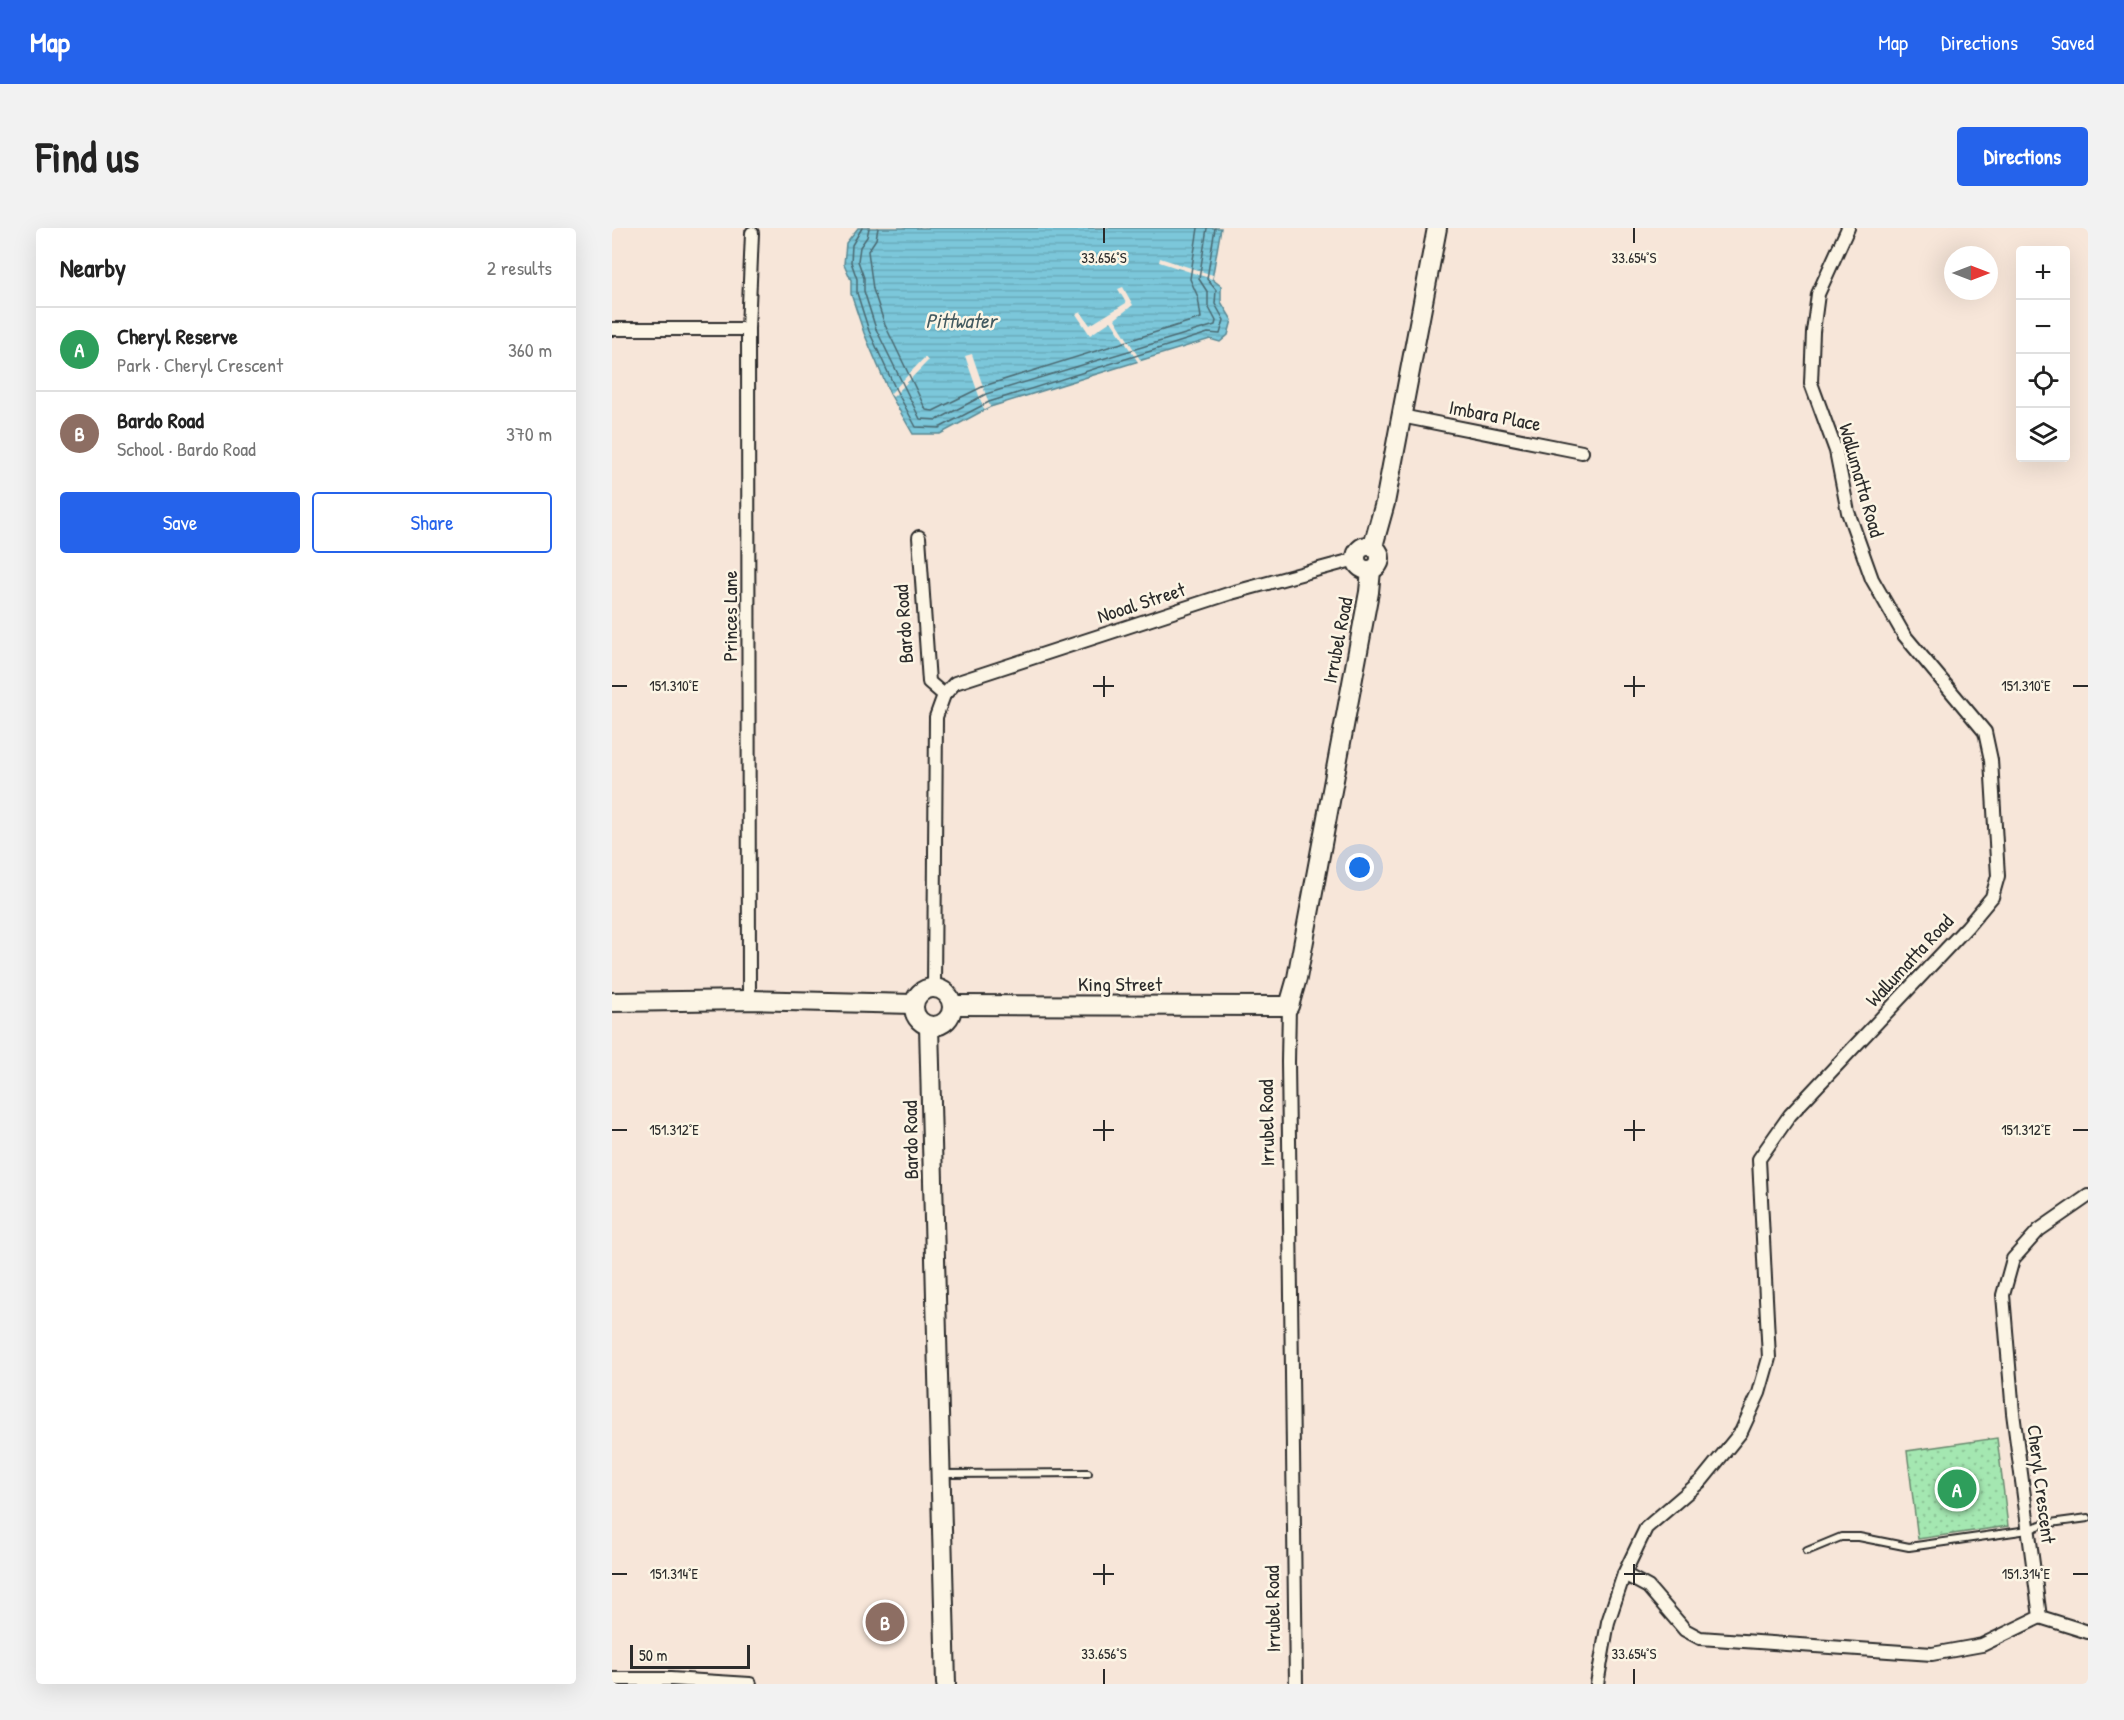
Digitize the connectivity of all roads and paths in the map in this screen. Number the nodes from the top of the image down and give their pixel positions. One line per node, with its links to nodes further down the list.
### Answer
1 (1437, 228): 6 (street)
2 (1848, 228): 24 (street, Wallumatta Road)
3 (752, 233): 4 (street, Princes Lane)
4 (748, 328): 5 (street); 12 (street, Princes Lane)
5 (612, 329)
6 (1401, 416): 7 (street, Imbara Place); 9 (street)
7 (1582, 452)
8 (919, 537): 10 (street, Bardo Road)
9 (1363, 564): 10 (street, Nooal Street); 16 (street, Irrubel Road)
10 (944, 696): 11 (street)
11 (934, 988): 14 (street); 15 (street)
12 (749, 1000): 13 (street); 14 (street)
13 (612, 1002)
14 (914, 1005): 17 (street)
15 (952, 1005): 16 (street, King Street); 17 (street)
16 (1289, 1006): 30 (street, Irrubel Road)
17 (929, 1026): 20 (street, Bardo Road)
18 (2088, 1196): 22 (street, Cheryl Crescent)
19 (1088, 1473): 20 (lane)
20 (940, 1474): 29 (street, Bardo Road)
21 (2088, 1518): 22 (lane)
22 (2028, 1530): 23 (lane); 25 (street, Cheryl Crescent)
23 (1807, 1551)
24 (1624, 1574): 25 (street); 31 (street, Wallumatta Road)
25 (2040, 1617): 26 (street)
26 (2088, 1632)
27 (612, 1679): 28 (street)
28 (750, 1684)
29 (946, 1684)
30 (1296, 1684)
31 (1597, 1684)

